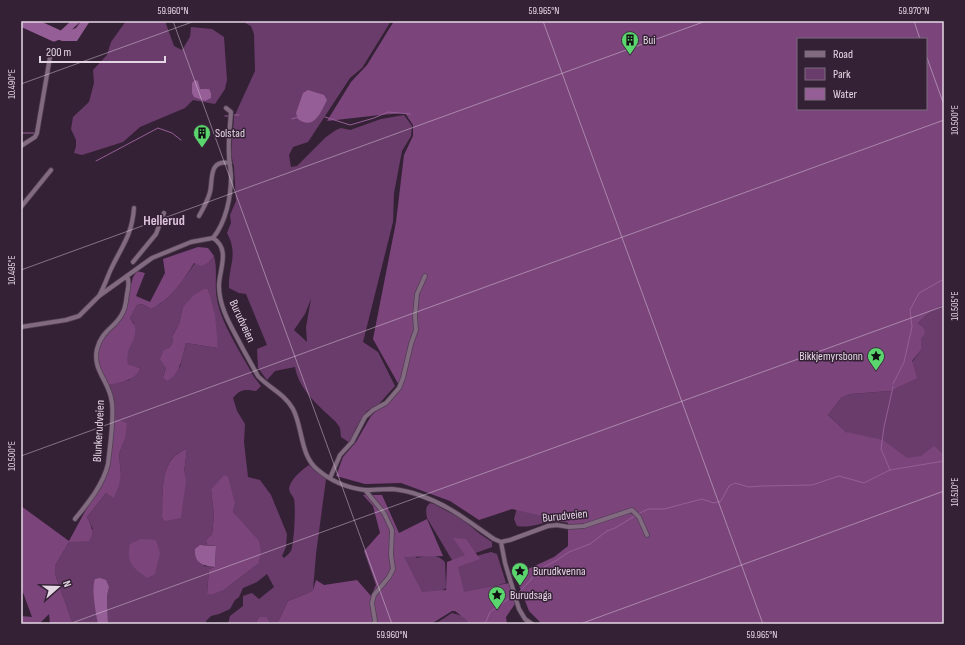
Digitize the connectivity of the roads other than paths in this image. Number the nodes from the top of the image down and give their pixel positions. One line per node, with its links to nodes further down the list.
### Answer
1 (50, 57): 3 (street)
2 (226, 108): 4 (street)
3 (21, 146)
4 (230, 163): 9 (street); 10 (street)
5 (51, 170): 6 (street)
6 (21, 207)
7 (134, 208): 14 (street)
8 (164, 213): 11 (street)
9 (199, 216)
10 (213, 238): 12 (street); 16 (street, Burudveien)
11 (133, 262)
12 (128, 276): 14 (street); 18 (street, Blunkerudveien)
13 (426, 276): 16 (street)
14 (99, 296): 15 (street)
15 (21, 327)
16 (330, 478): 17 (street, Burudveien)
17 (365, 490): 20 (street, Burudveien); 21 (street)
18 (74, 519)
19 (647, 535): 20 (street, Burudveien)
20 (501, 542): 22 (street)
21 (374, 624)
22 (532, 624)

